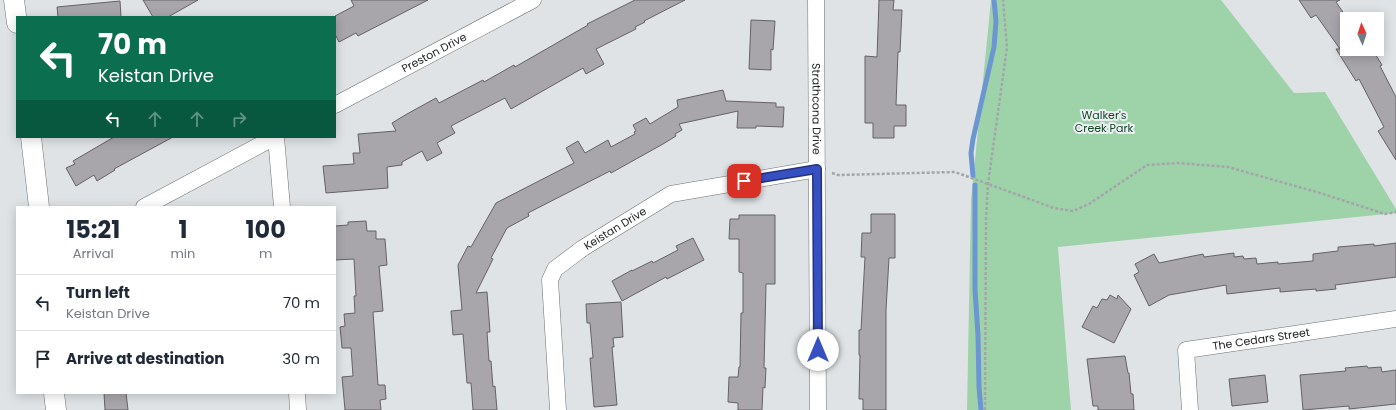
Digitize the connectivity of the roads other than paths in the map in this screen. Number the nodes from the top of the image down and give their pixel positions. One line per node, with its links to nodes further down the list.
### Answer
1 (14, 0): 4 (street)
2 (533, 0): 5 (street, Preston Drive)
3 (816, 0): 9 (street, Strathcona Drive)
4 (16, 16)
5 (336, 104)
6 (31, 138): 10 (street)
7 (273, 138): 11 (street)
8 (275, 138): 12 (street)
9 (817, 169): 18 (street, Keistan Drive); 19 (street, Strathcona Drive)
10 (39, 206)
11 (146, 206)
12 (282, 206)
13 (1396, 319): 20 (street, The Cedars Street)
14 (54, 394): 16 (street)
15 (296, 394): 17 (street)
16 (56, 410)
17 (298, 410)
18 (558, 410)
19 (818, 410)
20 (1190, 410)

